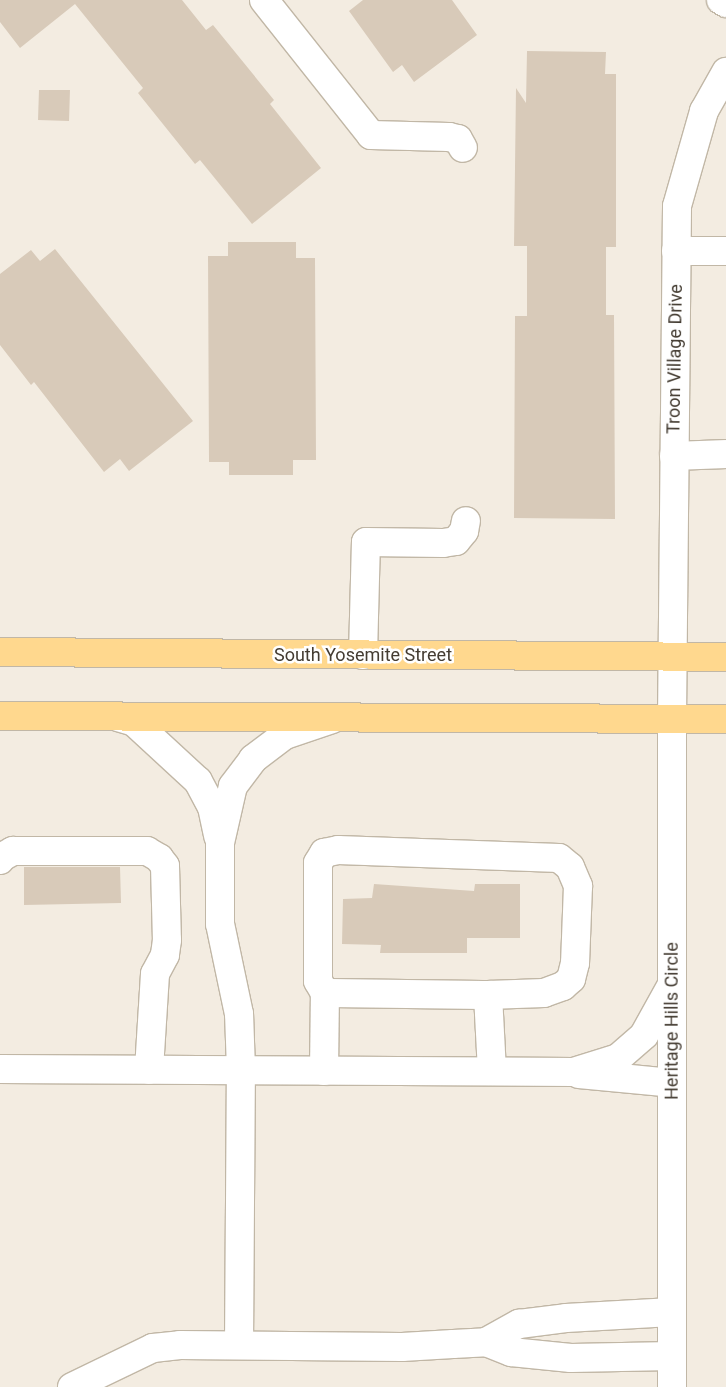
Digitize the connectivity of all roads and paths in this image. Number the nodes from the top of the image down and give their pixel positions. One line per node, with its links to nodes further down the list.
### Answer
1 (264, 0): 5 (street)
2 (721, 0): 3 (street)
3 (726, 3)
4 (726, 72): 6 (street, Troon Village Drive)
5 (463, 148)
6 (676, 251): 7 (street); 9 (street, Troon Village Drive)
7 (726, 251)
8 (726, 454): 9 (street)
9 (674, 456): 13 (street, Troon Village Drive)
10 (466, 521): 12 (street)
11 (0, 652): 12 (main road, South Yosemite Street)
12 (363, 655): 13 (main road, South Yosemite Street)
13 (673, 655): 14 (main road, South Yosemite Street); 18 (street, Heritage Hills Circle)
14 (726, 656)
15 (0, 716): 16 (main road)
16 (118, 717): 17 (main road); 20 (street)
17 (335, 718): 18 (main road); 20 (street)
18 (672, 719): 19 (main road); 22 (street, Heritage Hills Circle)
19 (726, 719)
20 (220, 843): 27 (street)
21 (0, 860): 26 (street)
22 (672, 982): 30 (street); 31 (street, Heritage Hills Circle)
23 (325, 993): 24 (street); 24 (street); 28 (street)
24 (488, 995): 29 (street)
25 (0, 1069): 26 (street)
26 (148, 1070): 27 (street)
27 (242, 1070): 28 (street); 34 (street)
28 (324, 1071): 29 (street)
29 (492, 1071): 30 (street)
30 (573, 1072): 31 (street)
31 (672, 1083): 32 (street, Heritage Hills Circle)
32 (672, 1312): 33 (street); 35 (street, Heritage Hills Circle)
33 (486, 1342): 34 (street); 35 (street)
34 (239, 1345): 36 (street)
35 (672, 1356): 37 (street, Heritage Hills Circle)
36 (72, 1387)
37 (672, 1387)

